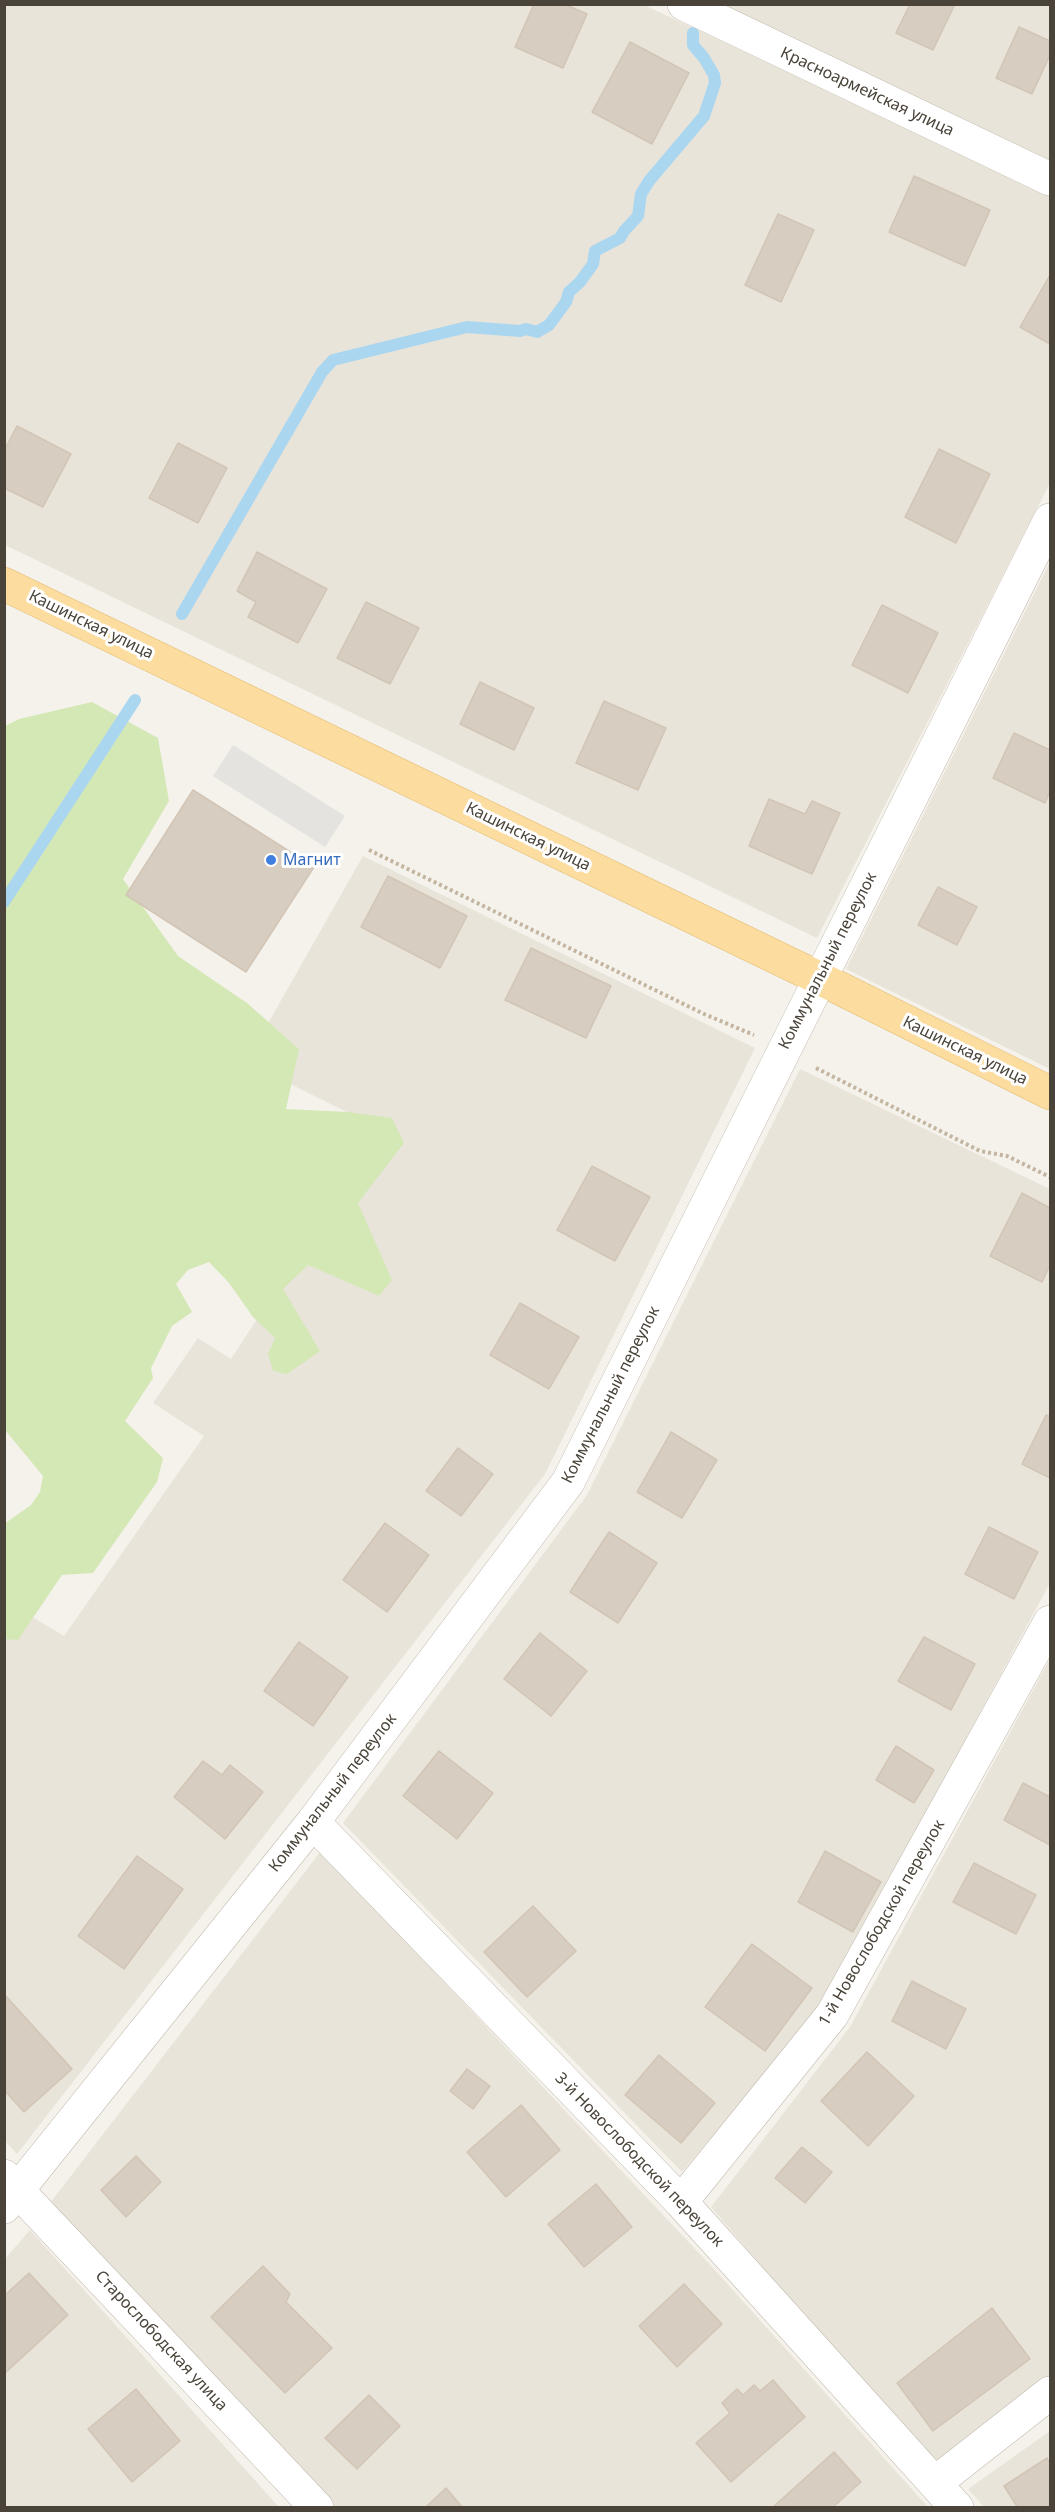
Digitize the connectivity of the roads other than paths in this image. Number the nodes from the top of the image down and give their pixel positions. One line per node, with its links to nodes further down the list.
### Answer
1 (684, 4): 2 (street, Красноармейская улица)
2 (1050, 179)
3 (1050, 520): 5 (street, Коммунальный переулок)
4 (4, 584): 5 (main road, Кашинская улица)
5 (819, 978): 6 (main road, Кашинская улица); 8 (street, Коммунальный переулок)
6 (1050, 1093)
7 (1050, 1622): 10 (street, 1-й Новослободской переулок)
8 (313, 1822): 9 (street, Коммунальный переулок); 10 (street, 3-й Новослободской переулок)
9 (9, 2191): 13 (street, Старослободская улица)
10 (681, 2202): 12 (street, 3-й Новослободской переулок)
11 (1050, 2393): 12 (street)
12 (935, 2483): 14 (street, 3-й Новослободской переулок)
13 (317, 2508)
14 (957, 2508)

